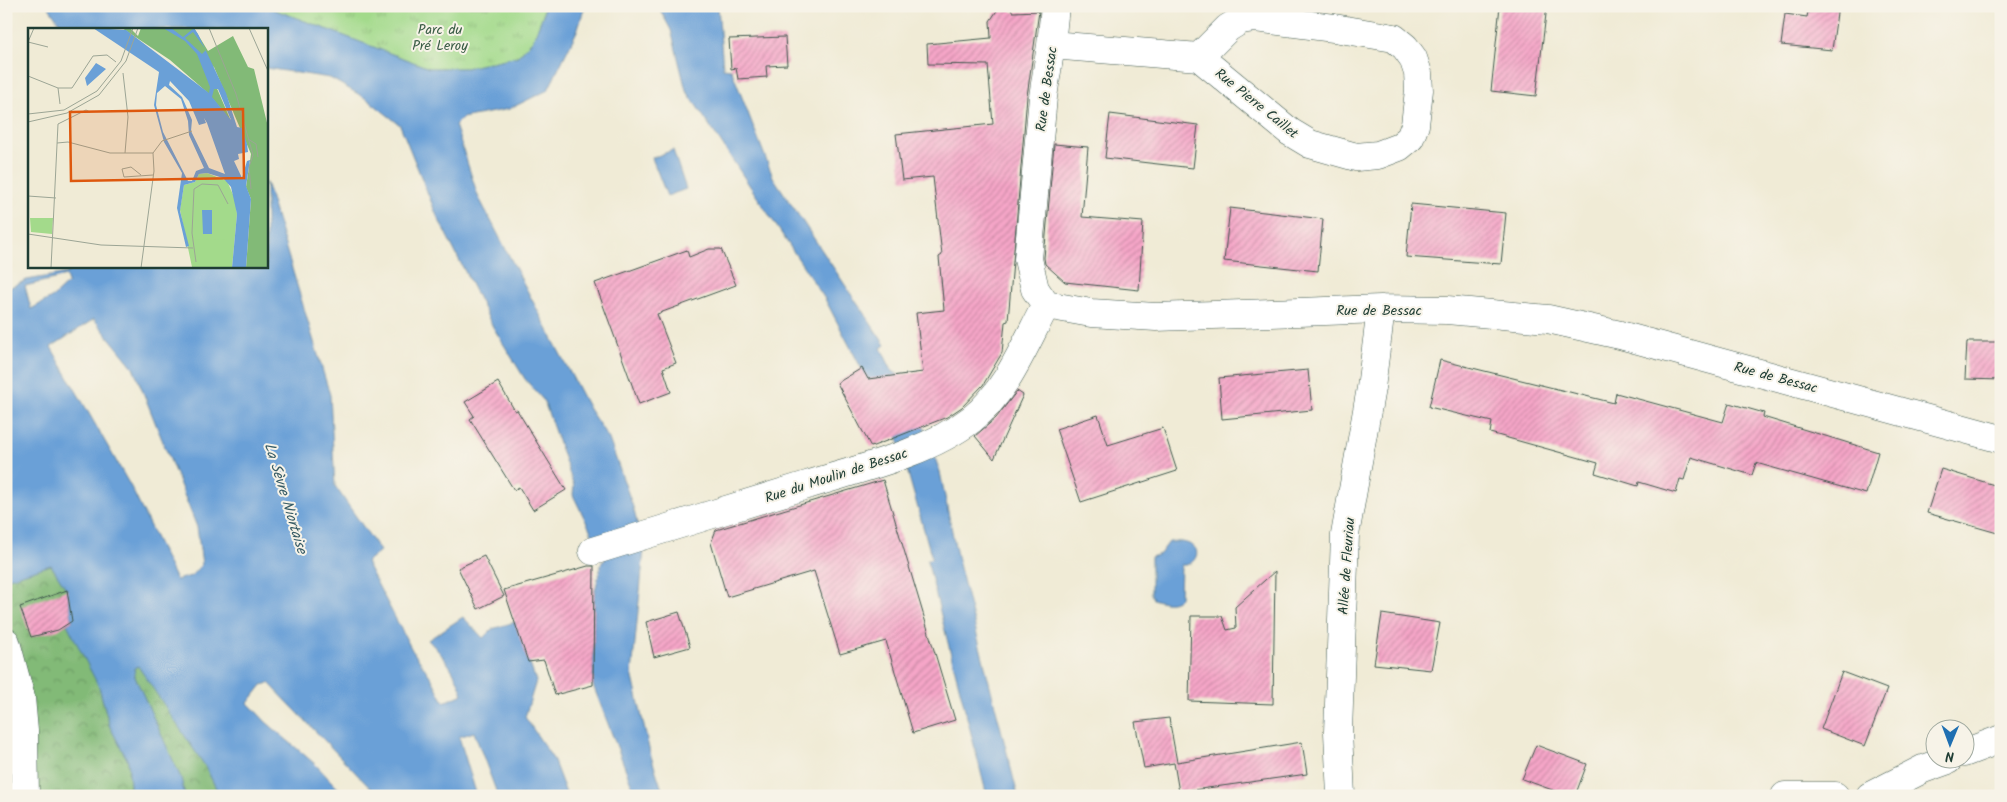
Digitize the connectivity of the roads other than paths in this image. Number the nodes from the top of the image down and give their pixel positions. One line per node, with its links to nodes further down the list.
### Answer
1 (1055, 6): 2 (street, Rue de Bessac)
2 (1052, 45): 3 (street); 4 (street, Rue de Bessac)
3 (1199, 57): 3 (street, Rue Pierre Caillet)
4 (1046, 305): 5 (street, Rue de Bessac); 7 (street, Rue du Moulin de Bessac)
5 (1381, 309): 6 (street, Rue de Bessac); 13 (street, Allée de Fleuriau)
6 (2001, 439)
7 (593, 551)
8 (6, 642): 12 (street)
9 (2001, 739): 10 (street)
10 (1974, 749)
11 (1924, 769): 16 (street)
12 (25, 796)
13 (1341, 796)
14 (1785, 796): 15 (street)
15 (1835, 796)
16 (1870, 796)

